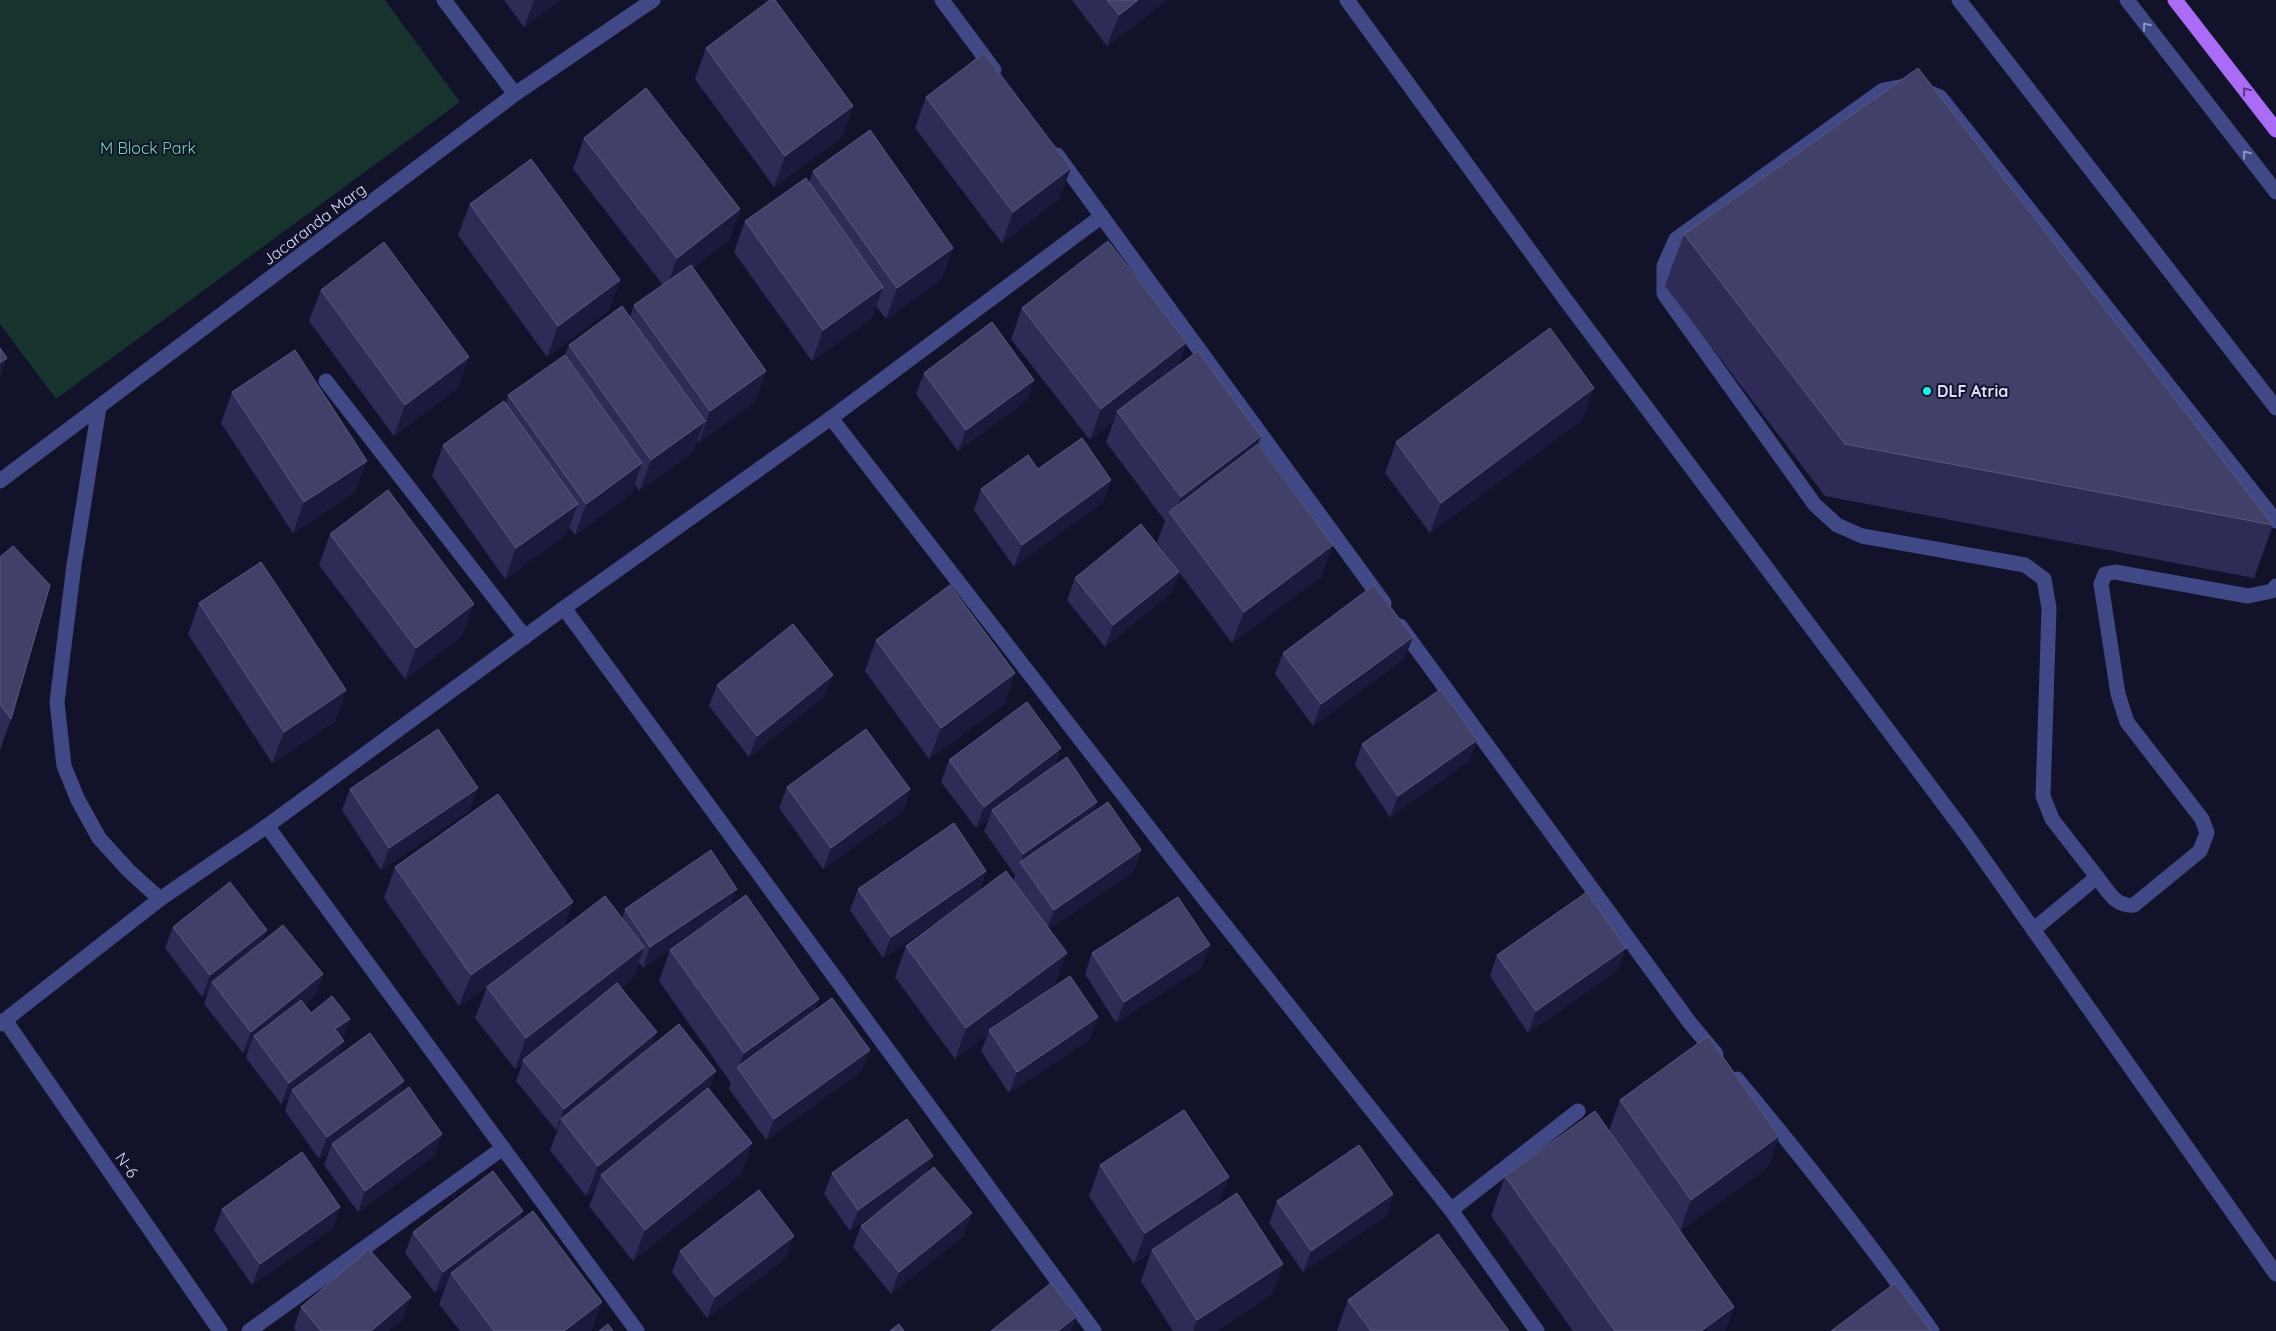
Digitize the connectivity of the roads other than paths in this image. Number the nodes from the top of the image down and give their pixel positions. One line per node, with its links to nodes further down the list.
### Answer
1 (444, 0): 9 (street)
2 (653, 0): 9 (street, Jacaranda Marg)
3 (942, 0): 8 (street)
4 (1348, 0): 26 (street)
5 (1959, 0): 16 (street)
6 (2126, 0): 12 (street, one-way to 6)
7 (2175, 0): 10 (main road, one-way to 7)
8 (1001, 80)
9 (515, 94): 15 (street, Jacaranda Marg)
10 (2276, 130)
11 (1048, 144): 13 (street)
12 (2276, 192)
13 (1102, 216): 17 (street); 32 (street)
14 (326, 381): 22 (street)
15 (99, 407): 18 (street, Jacaranda Marg); 25 (street)
16 (2276, 408)
17 (831, 418): 21 (street); 30 (street)
18 (0, 481)
19 (2276, 521): 24 (street)
20 (2276, 586): 24 (street)
21 (564, 608): 22 (street); 37 (street)
22 (525, 637): 23 (street)
23 (267, 826): 25 (street); 29 (street)
24 (2097, 878): 26 (street)
25 (160, 899): 27 (street)
26 (2034, 930): 31 (street)
27 (3, 1022): 34 (street, N-6)
28 (1578, 1111): 30 (street)
29 (503, 1148): 35 (street); 36 (street)
30 (1451, 1210): 38 (street)
31 (2276, 1274)
32 (1904, 1291): 33 (street); 39 (street)
33 (1889, 1301)
34 (220, 1331)
35 (249, 1331)
36 (638, 1331)
37 (1094, 1331)
38 (1537, 1331)
39 (1932, 1331)

